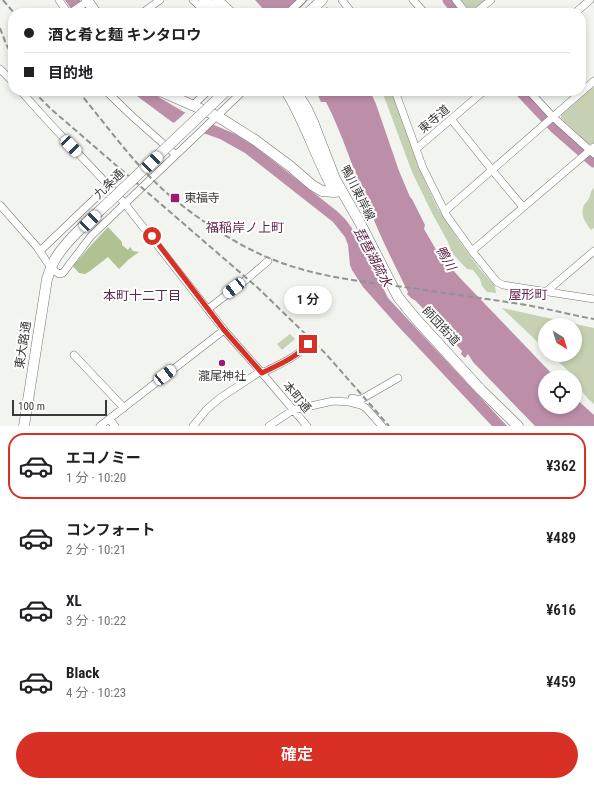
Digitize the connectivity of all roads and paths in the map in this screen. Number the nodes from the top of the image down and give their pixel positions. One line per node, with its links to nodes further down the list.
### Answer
1 (59, 0): 15 (street)
2 (160, 0): 17 (street)
3 (194, 0): 18 (street)
4 (204, 0): 19 (street)
5 (217, 0): 20 (street)
6 (302, 0): 21 (street)
7 (322, 0): 22 (street)
8 (342, 0): 23 (street)
9 (413, 0): 24 (street)
10 (456, 0): 25 (street)
11 (491, 0): 26 (street)
12 (590, 0): 14 (street); 27 (street)
13 (86, 1): 16 (street)
14 (594, 4)
15 (66, 8)
16 (77, 8)
17 (149, 8)
18 (202, 8)
19 (213, 8)
20 (226, 8)
21 (293, 8)
22 (313, 8)
23 (348, 8)
24 (420, 8)
25 (462, 8)
26 (481, 8)
27 (581, 8)
28 (0, 69): 29 (street)
29 (8, 77)
30 (594, 81): 31 (street)
31 (586, 88)
32 (25, 96): 53 (street, 本町通)
33 (111, 96): 51 (street)
34 (172, 96): 44 (street)
35 (203, 96): 44 (street)
36 (221, 96): 64 (street, 九条通, bridge)
37 (237, 96): 45 (street)
38 (289, 96): 48 (street, 鴨川東岸線)
39 (299, 96): 48 (street, 鴨川東岸線)
40 (397, 96): 49 (street)
41 (478, 96): 46 (street, 東寺道)
42 (533, 96): 47 (street)
43 (577, 96): 47 (street)
44 (194, 105): 45 (street)
45 (214, 119): 51 (street); 54 (street)
46 (452, 119): 49 (street, 東寺道); 52 (street)
47 (550, 120): 50 (street); 52 (street)
48 (317, 144): 54 (street, 鴨川東岸線)
49 (416, 149): 58 (street)
50 (590, 152): 57 (street)
51 (176, 155): 55 (street)
52 (492, 170): 57 (street); 58 (street)
53 (109, 185): 55 (street, 本町通); 60 (street)
54 (338, 192): 59 (street, 鴨川東岸線)
55 (125, 204): 64 (street); 67 (street, 本町通)
56 (0, 205): 60 (street)
57 (523, 207): 61 (street)
58 (445, 212): 61 (street)
59 (363, 231): 84 (street, 師団街道)
60 (40, 251): 64 (street)
61 (472, 251): 65 (street)
62 (594, 251): 65 (street)
63 (268, 261): 67 (street)
64 (51, 268): 77 (street, 東大路通)
65 (547, 291): 66 (street)
66 (594, 298)
67 (208, 308): 68 (street, 本町通)
68 (224, 330): 71 (street, 本町通); 74 (street)
69 (308, 344): 71 (street)
70 (74, 355): 74 (street)
71 (262, 372): 75 (street, 本町通); 80 (street)
72 (398, 378): 73 (street)
73 (333, 401): 75 (street); 83 (street)
74 (124, 408): 76 (street)
75 (293, 410): 81 (street); 82 (street, 本町通)
76 (110, 419): 78 (street); 79 (street)
77 (24, 426)
78 (100, 426)
79 (115, 426)
80 (193, 426)
81 (269, 426)
82 (307, 426)
83 (382, 426)
84 (518, 426)

